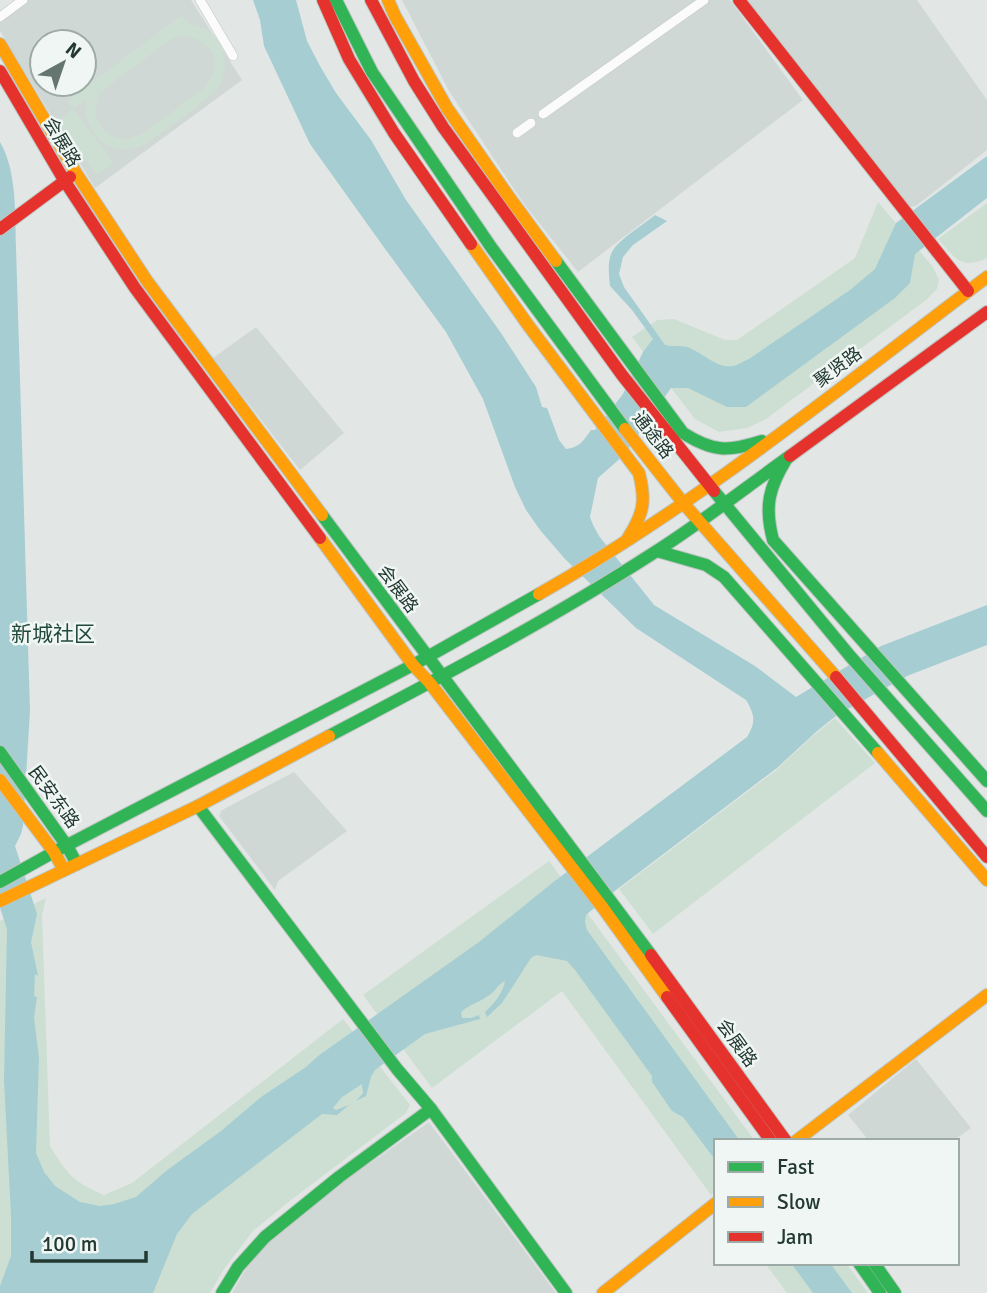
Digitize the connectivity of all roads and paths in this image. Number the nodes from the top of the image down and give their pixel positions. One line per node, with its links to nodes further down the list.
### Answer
1 (23, 0): 9 (street)
2 (200, 0): 11 (street)
3 (323, 0): 28 (main road)
4 (336, 0): 26 (main road, 通途路)
5 (371, 0): 24 (main road, 通途路)
6 (388, 0): 22 (main road)
7 (704, 0): 13 (street)
8 (739, 0): 20 (main road)
9 (0, 18)
10 (0, 44): 16 (main road, 会展路)
11 (233, 56)
12 (0, 71): 17 (main road, 会展路)
13 (543, 114)
14 (531, 122): 15 (street)
15 (517, 133)
16 (76, 173): 17 (main road); 30 (main road, 会展路)
17 (65, 180): 18 (main road); 31 (main road, 会展路)
18 (0, 229)
19 (987, 277): 20 (main road, 聚贤路)
20 (968, 291): 22 (main road, 聚贤路)
21 (987, 313): 23 (main road)
22 (777, 435): 24 (main road, 聚贤路)
23 (787, 458): 25 (main road); 36 (main road)
24 (710, 486): 25 (main road, 通途路); 26 (main road, 聚贤路)
25 (723, 503): 27 (main road); 38 (main road, 通途路)
26 (684, 504): 27 (main road, 通途路); 28 (main road, 聚贤路)
27 (699, 522): 29 (main road); 41 (main road, 通途路)
28 (621, 544): 30 (main road, 聚贤路)
29 (657, 551): 32 (main road); 45 (main road)
30 (427, 657): 31 (main road, 聚贤路); 32 (main road, 会展路)
31 (413, 665): 33 (main road, 会展路); 39 (main road, 聚贤路)
32 (442, 676): 33 (main road); 42 (main road, 会展路)
33 (429, 682): 37 (main road); 42 (main road, 会展路)
34 (0, 752): 39 (main road, 民安东路)
35 (0, 780): 40 (main road, 民安东路)
36 (987, 781)
37 (198, 806): 43 (main road); 50 (main road)
38 (987, 811)
39 (67, 846): 40 (main road, 聚贤路); 43 (main road, 民安东路)
40 (54, 852): 44 (main road, 民安东路); 46 (main road, 聚贤路)
41 (987, 857)
42 (574, 861): 48 (main road, 会展路)
43 (77, 864): 44 (main road)
44 (64, 870): 47 (main road)
45 (987, 880)
46 (0, 882)
47 (0, 901)
48 (609, 906): 51 (main road, 会展路); 52 (main road, 会展路)
49 (987, 995): 53 (main road)
50 (431, 1109): 57 (main road); 58 (main road)
51 (770, 1139)
52 (784, 1139)
53 (799, 1139)
54 (714, 1205): 59 (main road)
55 (860, 1265): 60 (main road)
56 (875, 1265): 61 (main road)
57 (222, 1293)
58 (566, 1293)
59 (603, 1293)
60 (880, 1293)
61 (895, 1293)

